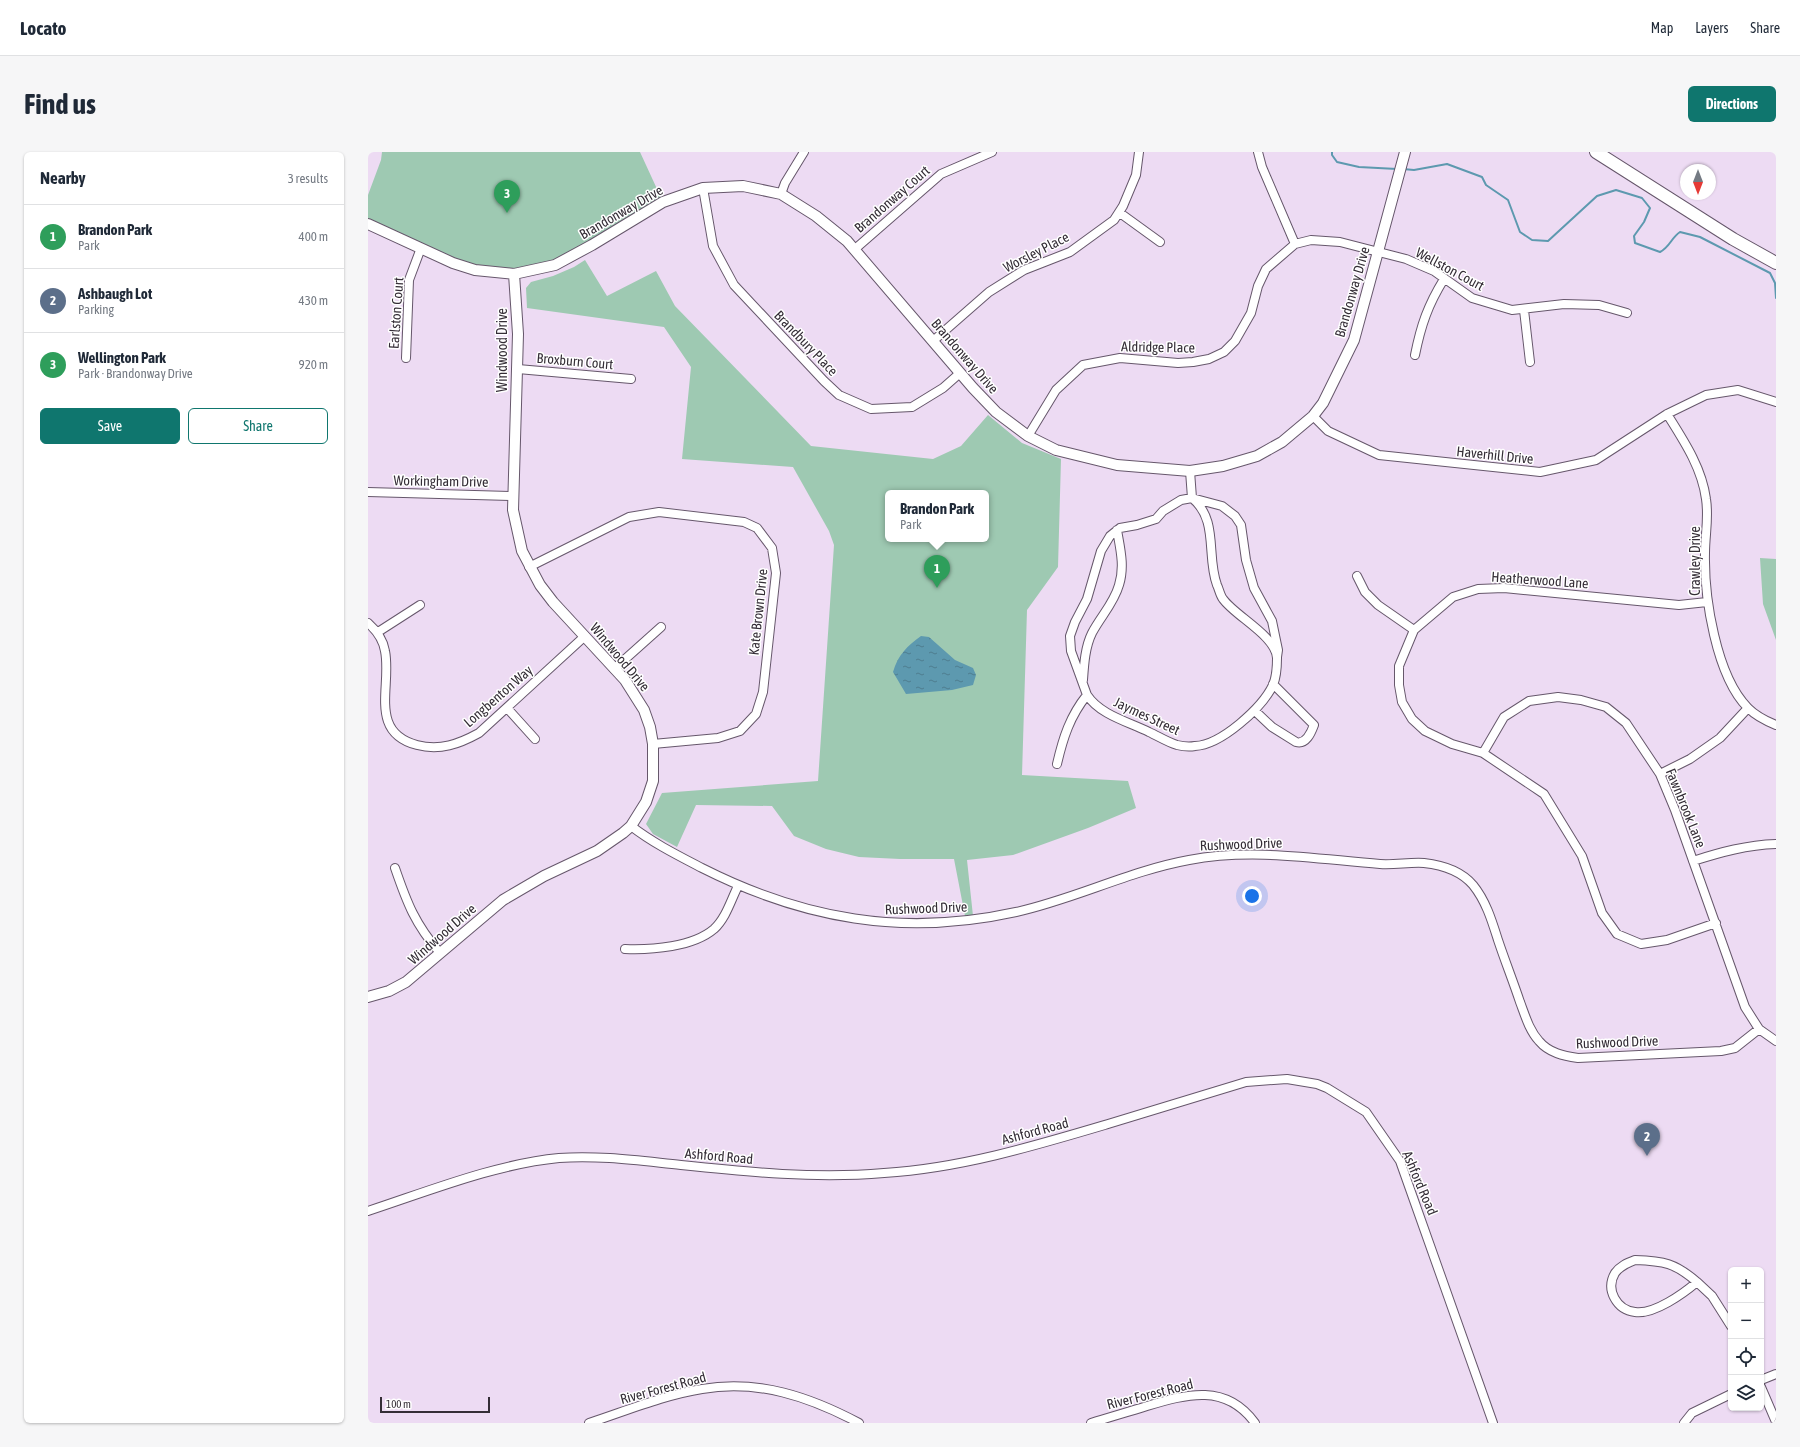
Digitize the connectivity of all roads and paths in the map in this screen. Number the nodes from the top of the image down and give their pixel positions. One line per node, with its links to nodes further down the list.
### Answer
1 (804, 152): 8 (street)
2 (992, 152): 14 (street, Brandonway Court)
3 (1139, 152): 9 (street, Worsley Place)
4 (1258, 152): 12 (street)
5 (1596, 152): 16 (main road)
6 (1404, 155): 15 (street, Brandonway Drive)
7 (703, 188): 8 (street, Brandonway Drive); 17 (street, Brandonway Drive); 26 (street, Brandbury Place)
8 (781, 194): 14 (street, Brandonway Drive)
9 (1120, 212): 11 (street); 21 (street, Worsley Place)
10 (368, 224): 13 (street, Brandonway Drive)
11 (1160, 242)
12 (1295, 244): 15 (street, Aldridge Place); 31 (street, Aldridge Place)
13 (421, 248): 17 (street, Brandonway Drive); 23 (street, Earlston Court)
14 (855, 249): 21 (street, Brandonway Drive)
15 (1378, 252): 18 (street, Wellston Court); 30 (street, Brandonway Drive)
16 (1776, 263)
17 (514, 274): 25 (street, Windwood Drive)
18 (1444, 279): 19 (street, Wellston Court); 22 (street)
19 (1524, 310): 20 (street, Wellston Court); 24 (street)
20 (1627, 313)
21 (933, 341): 26 (street, Brandonway Drive)
22 (1415, 355)
23 (406, 358)
24 (1530, 362)
25 (518, 369): 27 (street, Broxburn Court); 34 (street, Windwood Drive)
26 (960, 373): 31 (street, Brandonway Drive)
27 (631, 379)
28 (1776, 402): 29 (street, Haverhill Drive)
29 (1667, 414): 30 (street, Haverhill Drive); 39 (street, Crawley Drive)
30 (1313, 416): 32 (street, Brandonway Drive)
31 (1028, 436): 32 (street, Brandonway Drive)
32 (1190, 471): 35 (street)
33 (368, 492): 34 (street, Workingham Drive)
34 (513, 496): 37 (street, Windwood Drive)
35 (1192, 498): 36 (street); 46 (street); 46 (street)
36 (1117, 530): 48 (street, Jaymes Street); 48 (street, Jaymes Street)
37 (530, 568): 45 (street, Windwood Drive); 56 (street, Kate Brown Drive)
38 (1357, 576): 43 (street)
39 (1707, 602): 43 (street, Heatherwood Lane); 52 (street, Crawley Drive)
40 (420, 605): 44 (street)
41 (368, 623): 44 (street, Longbenton Way)
42 (661, 627): 47 (street)
43 (1414, 630): 57 (street, Heatherwood Lane)
44 (378, 632): 51 (street, Longbenton Way)
45 (585, 636): 47 (street, Windwood Drive); 51 (street, Longbenton Way)
46 (1277, 656): 49 (street)
47 (614, 669): 56 (street, Windwood Drive)
48 (1083, 683): 50 (street, Jaymes Street)
49 (1273, 684): 53 (street); 53 (street)
50 (1088, 696): 53 (street, Jaymes Street); 58 (street)
51 (507, 708): 55 (street)
52 (1748, 708): 54 (street, Crawley Drive); 59 (street)
53 (1255, 711)
54 (1776, 725)
55 (535, 739)
56 (653, 744): 60 (street, Windwood Drive)
57 (1483, 753): 59 (street, Fawnbrook Lane); 65 (street, Heatherwood Lane)
58 (1057, 764)
59 (1660, 774): 62 (street, Fawnbrook Lane)
60 (631, 826): 64 (street, Rushwood Drive); 67 (street, Windwood Drive)
61 (1776, 844): 62 (street)
62 (1693, 861): 65 (street, Fawnbrook Lane)
63 (395, 868): 67 (street)
64 (738, 886): 66 (street); 69 (street, Rushwood Drive)
65 (1716, 923): 69 (street, Fawnbrook Lane)
66 (626, 949)
67 (440, 953): 68 (street, Windwood Drive)
68 (368, 997)
69 (1759, 1029): 70 (street, Fawnbrook Lane)
70 (1776, 1041)
71 (368, 1211): 83 (street, Ashford Road)
72 (1697, 1282): 72 (street); 73 (street)
73 (1728, 1321)
74 (1776, 1374): 75 (street)
75 (1764, 1379)
76 (1764, 1394): 78 (street)
77 (1728, 1395): 84 (street)
78 (1776, 1422)
79 (589, 1423): 80 (street, River Forest Road)
80 (859, 1423)
81 (1091, 1423): 82 (street, River Forest Road)
82 (1255, 1423)
83 (1493, 1423)
84 (1684, 1423)

